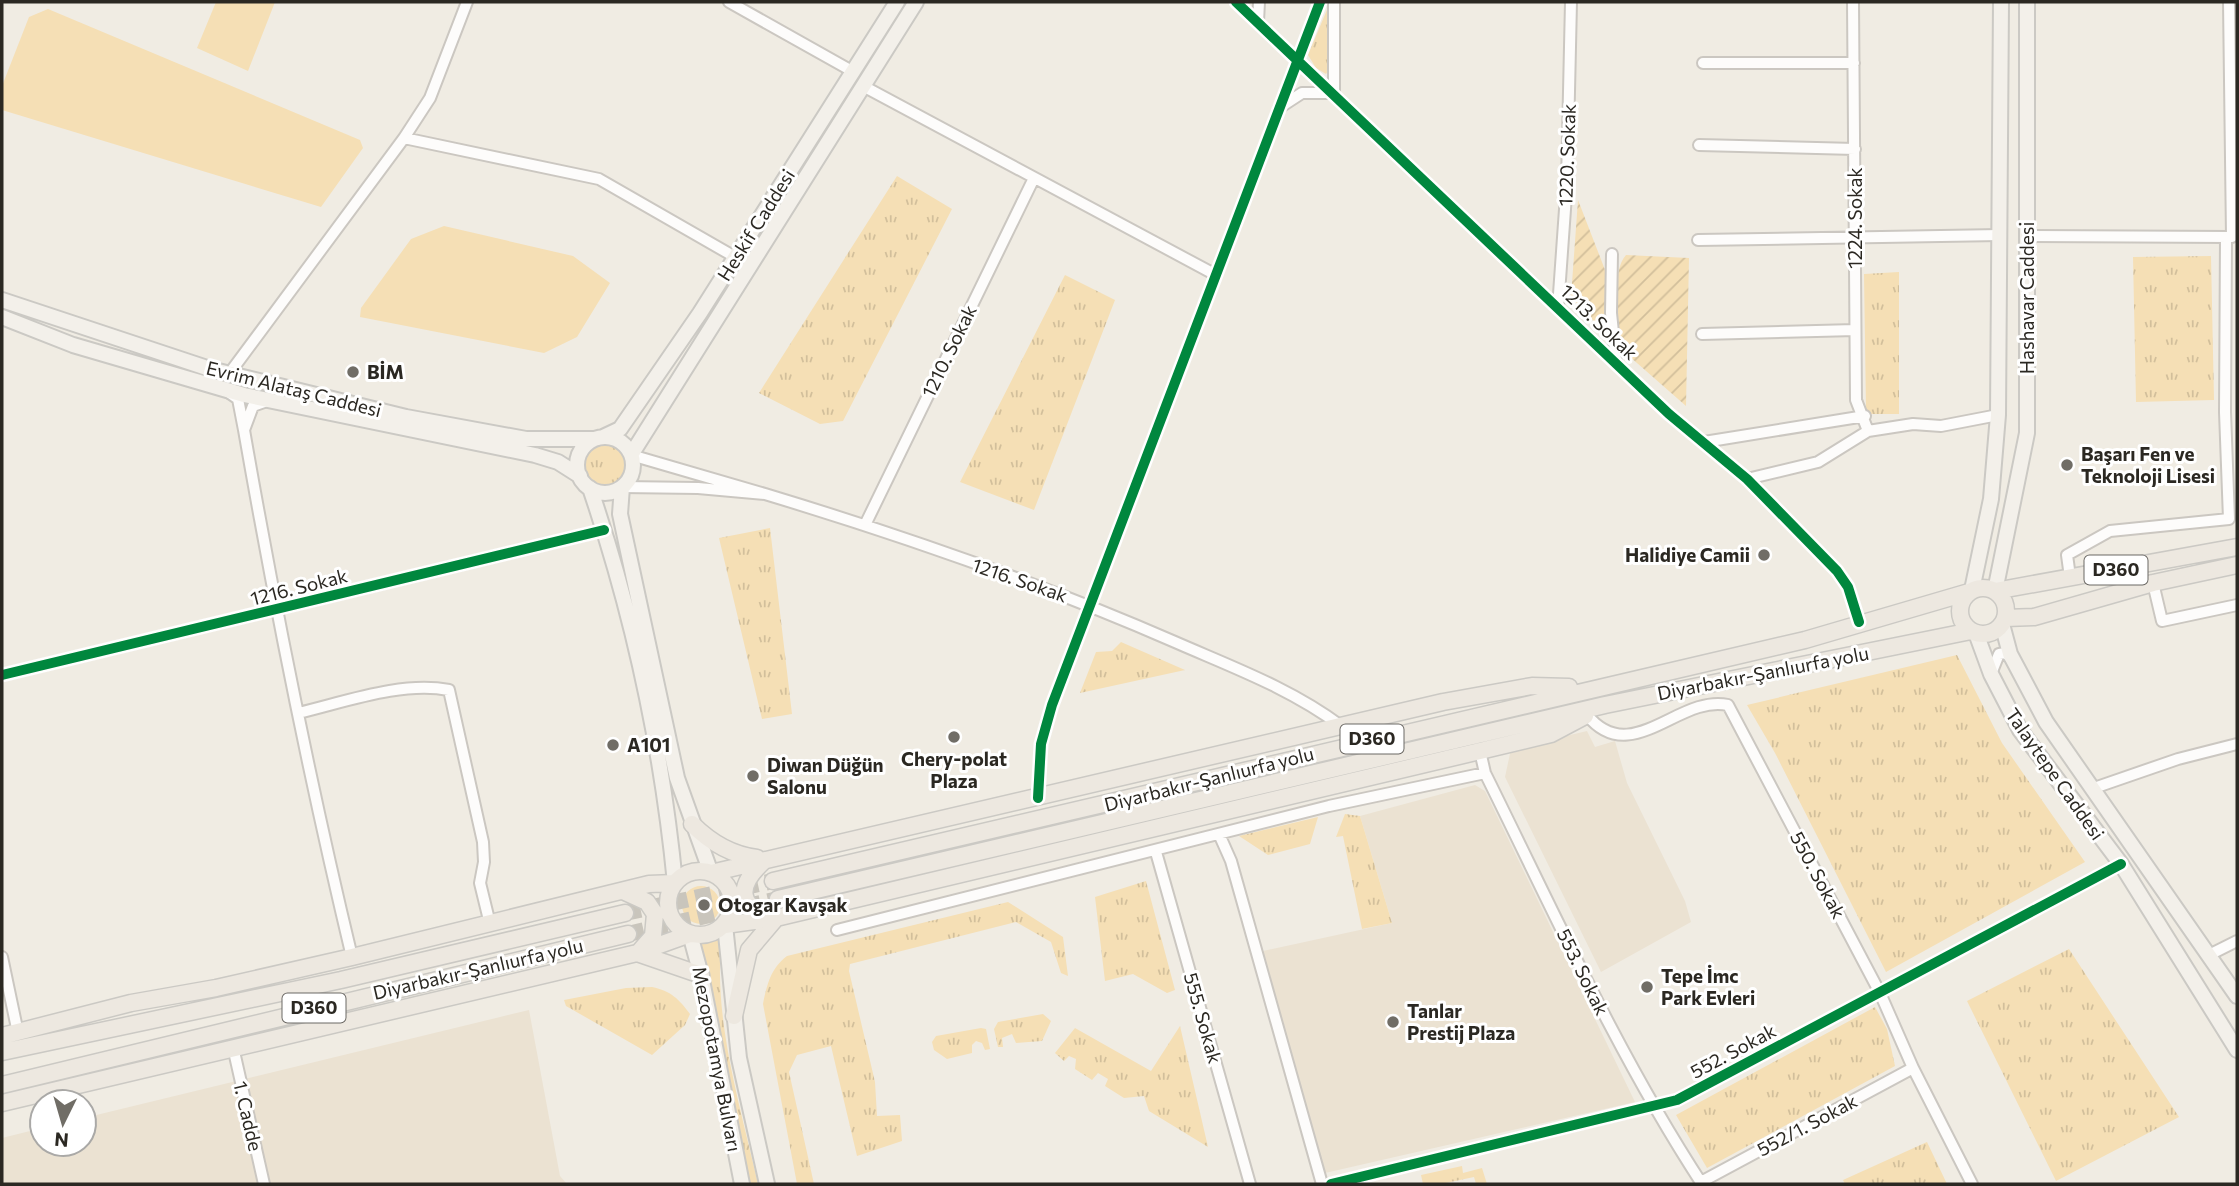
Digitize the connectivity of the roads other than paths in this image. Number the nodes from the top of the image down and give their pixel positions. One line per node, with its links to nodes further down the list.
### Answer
1 (467, 2): 22 (street)
2 (729, 2): 18 (street)
3 (897, 2): 18 (main road, Heskif Caddesi)
4 (916, 2): 19 (main road)
5 (1236, 2): 14 (street, 1213. Sokak)
6 (1259, 2): 14 (street)
7 (1320, 2): 15 (street)
8 (1334, 2): 20 (street)
9 (1571, 2): 35 (street, 1220. Sokak)
10 (1853, 2): 17 (street, 1224. Sokak)
11 (2001, 2): 26 (main road)
12 (2027, 2): 27 (main road, Hashavar Caddesi)
13 (2229, 2): 29 (street)
14 (1258, 22): 15 (street, 1213. Sokak)
15 (1297, 60): 20 (street, 1213. Sokak); 21 (street)
16 (1703, 63): 17 (street)
17 (1854, 63): 24 (street, 1224. Sokak)
18 (852, 71): 32 (main road, Heskif Caddesi)
19 (863, 86): 25 (street); 49 (main road)
20 (1334, 93): 21 (street); 35 (street, 1213. Sokak)
21 (1278, 109): 33 (street)
22 (404, 138): 32 (street); 40 (street)
23 (1699, 145): 24 (street)
24 (1855, 149): 28 (street, 1224. Sokak)
25 (1034, 178): 33 (street); 55 (street, 1210. Sokak)
26 (2000, 235): 28 (street); 43 (main road)
27 (2027, 236): 29 (street); 62 (main road, Hashavar Caddesi)
28 (1855, 237): 30 (street); 37 (street, 1224. Sokak)
29 (2232, 237): 59 (street)
30 (1698, 240)
31 (1612, 254): 39 (street)
32 (735, 257): 47 (main road, Heskif Caddesi)
33 (1216, 275): 63 (street)
34 (2, 300): 40 (main road, Evrim Alataş Caddesi)
35 (1559, 308): 39 (street, 1213. Sokak)
36 (2, 317): 41 (main road, Evrim Alataş Caddesi)
37 (1855, 330): 38 (street); 44 (street, 1224. Sokak)
38 (1702, 334)
39 (1616, 361): 48 (street, 1213. Sokak)
40 (229, 374): 47 (main road, Evrim Alataş Caddesi)
41 (222, 389): 42 (main road, Evrim Alataş Caddesi); 45 (street)
42 (268, 400): 45 (street); 50 (main road, Evrim Alataş Caddesi)
43 (1998, 415): 46 (street); 61 (main road)
44 (1865, 416): 46 (street, 1224. Sokak); 48 (street)
45 (244, 430): 65 (street)
46 (1868, 431): 51 (street)
47 (599, 438): 49 (main road); 50 (main road)
48 (1704, 442): 51 (street, 1213. Sokak)
49 (631, 455): 52 (main road); 54 (street)
50 (580, 476): 53 (main road)
51 (1746, 479): 67 (street, 1213. Sokak)
52 (622, 487): 53 (main road); 54 (street); 82 (main road)
53 (590, 488): 56 (main road)
54 (765, 494): 55 (street, 1216. Sokak)
55 (865, 524): 63 (street, 1216. Sokak)
56 (604, 530): 65 (street, 1216. Sokak); 89 (main road)
57 (2237, 547): 59 (highway, D360)
58 (2237, 565): 60 (highway, D360)
59 (2070, 577): 62 (highway, D360)
60 (2153, 583): 64 (street); 66 (highway, D360)
61 (1971, 591): 62 (highway); 67 (highway, Diyarbakır-Şanlıurfa yolu / D360); 68 (highway)
62 (1995, 591): 66 (highway)
63 (1088, 604): 76 (street, 1216. Sokak); 81 (street)
64 (2237, 605)
65 (275, 611): 71 (street, 1216. Sokak); 74 (street)
66 (2004, 621): 68 (highway); 69 (main road)
67 (1859, 622): 72 (highway, Diyarbakır-Şanlıurfa yolu / D360)
68 (1973, 632): 70 (main road, Talaytepe Caddesi); 73 (highway, Diyarbakır-Şanlıurfa yolu / D360)
69 (2014, 662): 70 (street); 80 (main road)
70 (1992, 674): 86 (main road, Talaytepe Caddesi)
71 (2, 675)
72 (1593, 687): 76 (highway); 88 (highway, Diyarbakır-Şanlıurfa yolu / D360)
73 (1605, 705): 75 (highway); 91 (highway, Diyarbakır-Şanlıurfa yolu / D360)
74 (298, 713): 94 (street); 103 (street)
75 (1587, 715): 78 (highway); 105 (street, 550. Sokak)
76 (1340, 726): 81 (highway)
77 (2237, 744): 80 (street)
78 (1480, 751): 79 (street, 553. Sokak); 93 (highway)
79 (1485, 773): 83 (street); 120 (street, 553. Sokak)
80 (2094, 788): 101 (main road)
81 (1038, 798): 85 (highway)
82 (692, 824): 85 (highway); 87 (main road)
83 (1219, 834): 84 (street); 126 (street)
84 (1156, 852): 96 (street); 125 (street, 555. Sokak)
85 (766, 859): 87 (highway); 93 (highway)
86 (2121, 864): 105 (street, 552. Sokak); 113 (main road, Talaytepe Caddesi)
87 (712, 873): 89 (highway); 95 (highway)
88 (773, 881)
89 (675, 883): 90 (highway); 98 (highway)
90 (623, 891): 94 (highway); 100 (highway)
91 (778, 899)
92 (625, 912): 107 (highway, Diyarbakır-Şanlıurfa yolu / D360)
93 (776, 918): 95 (highway); 108 (highway)
94 (489, 924): 103 (highway)
95 (725, 925): 98 (highway); 108 (main road, Mezopotamya Bulvarı)
96 (837, 930)
97 (628, 934): 116 (highway, Diyarbakır-Şanlıurfa yolu / D360)
98 (690, 934): 100 (highway); 104 (main road, Mezopotamya Bulvarı)
99 (2237, 942): 101 (street)
100 (637, 954): 104 (highway); 112 (highway)
101 (2210, 954): 106 (main road)
102 (2, 957): 110 (street)
103 (352, 957): 109 (highway)
104 (701, 975): 123 (main road, Mezopotamya Bulvarı)
105 (1880, 993): 115 (street, 550. Sokak); 120 (street, 552. Sokak)
106 (2237, 996)
107 (234, 1003): 109 (highway); 114 (highway, Diyarbakır-Şanlıurfa yolu / D360)
108 (734, 1016): 124 (main road, Mezopotamya Bulvarı)
109 (71, 1020): 110 (highway)
110 (18, 1033): 111 (highway)
111 (2, 1036)
112 (233, 1047): 119 (highway); 122 (street, 1. Cadde)
113 (2237, 1050)
114 (2, 1052)
115 (1913, 1068): 121 (street, 552/1. Sokak); 128 (street, 550. Sokak)
116 (48, 1075): 117 (highway, Diyarbakır-Şanlıurfa yolu / D360); 118 (highway)
117 (2, 1085)
118 (2, 1094)
119 (2, 1103)
120 (1653, 1108): 121 (street, 553. Sokak); 127 (street, 552. Sokak)
121 (1702, 1183)
122 (264, 1184)
123 (742, 1184)
124 (767, 1184)
125 (1250, 1184)
126 (1322, 1184)
127 (1331, 1184)
128 (1972, 1184)

